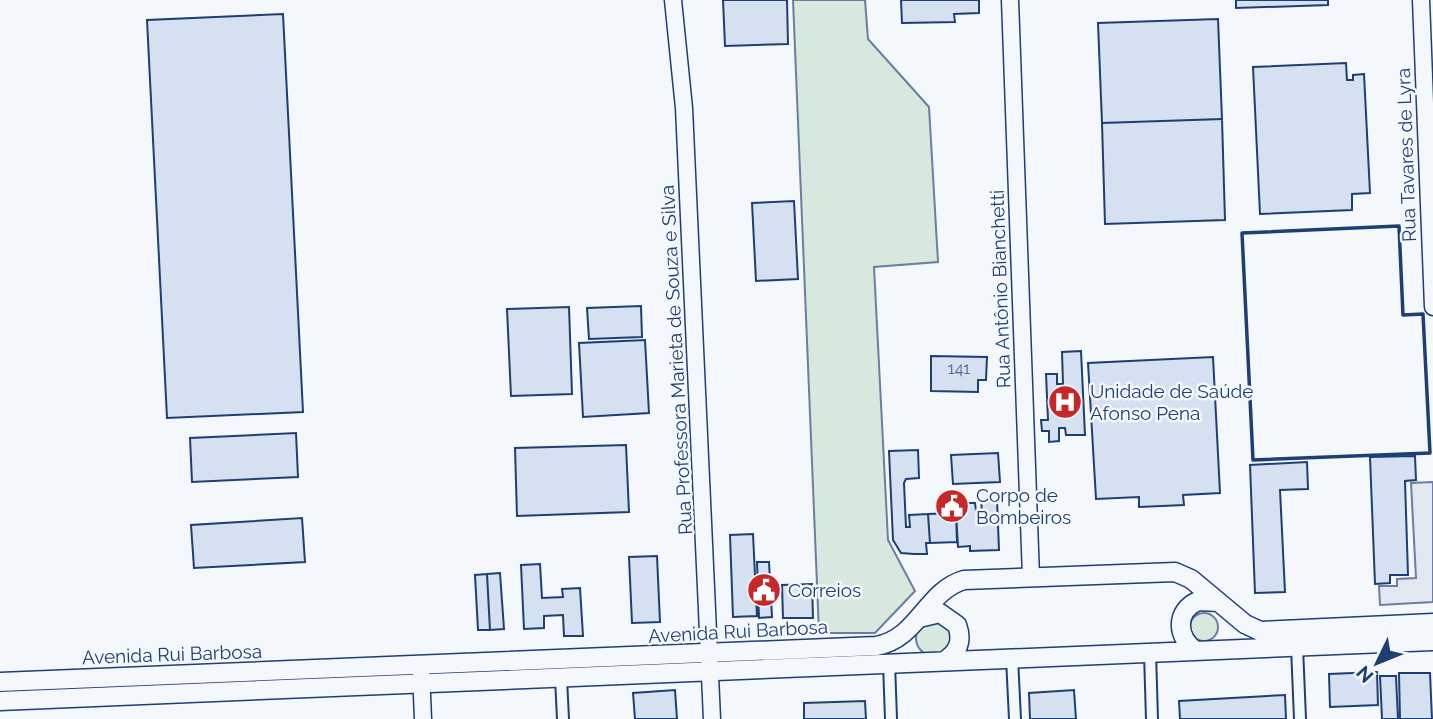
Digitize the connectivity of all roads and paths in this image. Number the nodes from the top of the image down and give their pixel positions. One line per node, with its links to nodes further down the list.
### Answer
1 (673, 0): 16 (street, Rua Professora Marieta de Souza e Silva)
2 (1010, 0): 5 (street, Rua Antônio Bianchetti)
3 (1425, 9): 4 (street, Rua Tavares de Lyra)
4 (1433, 307)
5 (1031, 576): 6 (main road, Avenida Rui Barbosa); 7 (main road, Avenida Rui Barbosa)
6 (1223, 606): 8 (main road, Avenida Rui Barbosa); 11 (main road); 12 (main road)
7 (916, 623): 15 (main road); 15 (main road); 16 (main road, Avenida Rui Barbosa)
8 (1433, 623)
9 (1433, 641): 10 (main road, Avenida Rui Barbosa)
10 (1297, 647): 12 (main road, Avenida Rui Barbosa); 28 (street)
11 (1196, 651): 12 (main road, Avenida Rui Barbosa); 13 (main road, Avenida Rui Barbosa)
12 (1217, 651)
13 (1150, 653): 14 (main road, Avenida Rui Barbosa); 27 (street)
14 (1012, 658): 15 (main road, Avenida Rui Barbosa); 26 (street)
15 (937, 662): 17 (main road, Avenida Rui Barbosa)
16 (710, 663): 17 (main road, Avenida Rui Barbosa); 18 (main road, Avenida Rui Barbosa); 19 (main road, Avenida Rui Barbosa); 24 (street, Rua Professora Marieta de Souza e Silva)
17 (889, 663): 25 (street)
18 (421, 675): 19 (main road, Avenida Rui Barbosa); 20 (main road, Avenida Rui Barbosa); 21 (main road, Avenida Rui Barbosa); 22 (street)
19 (561, 678): 23 (street)
20 (0, 682)
21 (0, 701)
22 (424, 719)
23 (562, 719)
24 (712, 719)
25 (891, 719)
26 (1015, 719)
27 (1152, 719)
28 (1300, 719)

